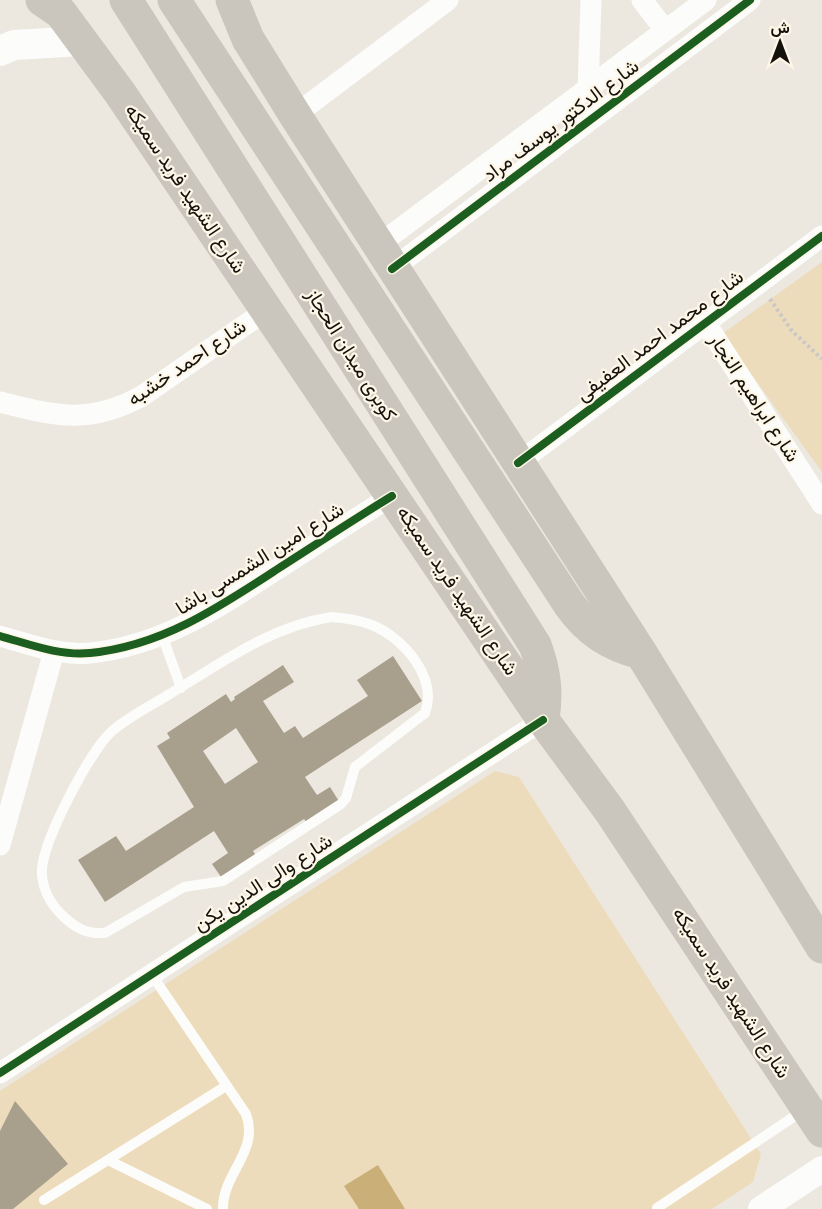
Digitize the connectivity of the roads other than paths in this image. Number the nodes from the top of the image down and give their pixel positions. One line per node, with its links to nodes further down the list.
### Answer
1 (126, 0): 28 (main road, كوبرى ميدان الحجاز)
2 (174, 0): 26 (main road)
3 (232, 0): 14 (main road)
4 (448, 0): 14 (street)
5 (591, 0): 13 (street)
6 (642, 0): 10 (street)
7 (706, 0): 10 (street, شارع الدكتور يوسف مراد)
8 (750, 0): 16 (street, شارع الدكتور يوسف مراد)
9 (53, 4): 11 (main road, شارع الشهيد فريد سميكه)
10 (665, 30): 13 (street, شارع الدكتور يوسف مراد)
11 (82, 41): 12 (main road); 17 (main road, شارع الشهيد فريد سميكه)
12 (0, 51)
13 (588, 89): 16 (street, شارع الدكتور يوسف مراد)
14 (296, 115): 16 (main road)
15 (822, 236): 18 (street, شارع محمد احمد العفيفى)
16 (385, 258): 20 (main road)
17 (267, 310): 19 (street, شارع احمد خشبه); 21 (main road, شارع الشهيد فريد سميكه)
18 (705, 322): 20 (street, شارع محمد احمد العفيفى); 22 (street, شارع ابراهيم النجار)
19 (0, 402)
20 (518, 464): 26 (main road)
21 (392, 495): 23 (street, شارع امين الشمسى باشا); 28 (main road, شارع الشهيد فريد سميكه)
22 (822, 504)
23 (162, 635): 25 (street, شارع امين الشمسى باشا); 27 (lane)
24 (0, 636): 25 (street, شارع امين الشمسى باشا)
25 (54, 651): 29 (street)
26 (641, 653): 30 (main road)
27 (181, 688): 27 (lane)
28 (543, 720): 31 (street, شارع والى الدين يكن); 34 (main road, شارع الشهيد فريد سميكه)
29 (0, 845)
30 (822, 947)
31 (152, 975): 32 (street, شارع والى الدين يكن); 33 (lane)
32 (0, 1073)
33 (226, 1086): 35 (lane); 40 (lane)
34 (814, 1119): 38 (lane)
35 (108, 1160): 37 (lane); 39 (lane)
36 (822, 1169): 41 (street)
37 (44, 1200)
38 (657, 1208)
39 (207, 1209)
40 (223, 1209)
41 (761, 1209)

